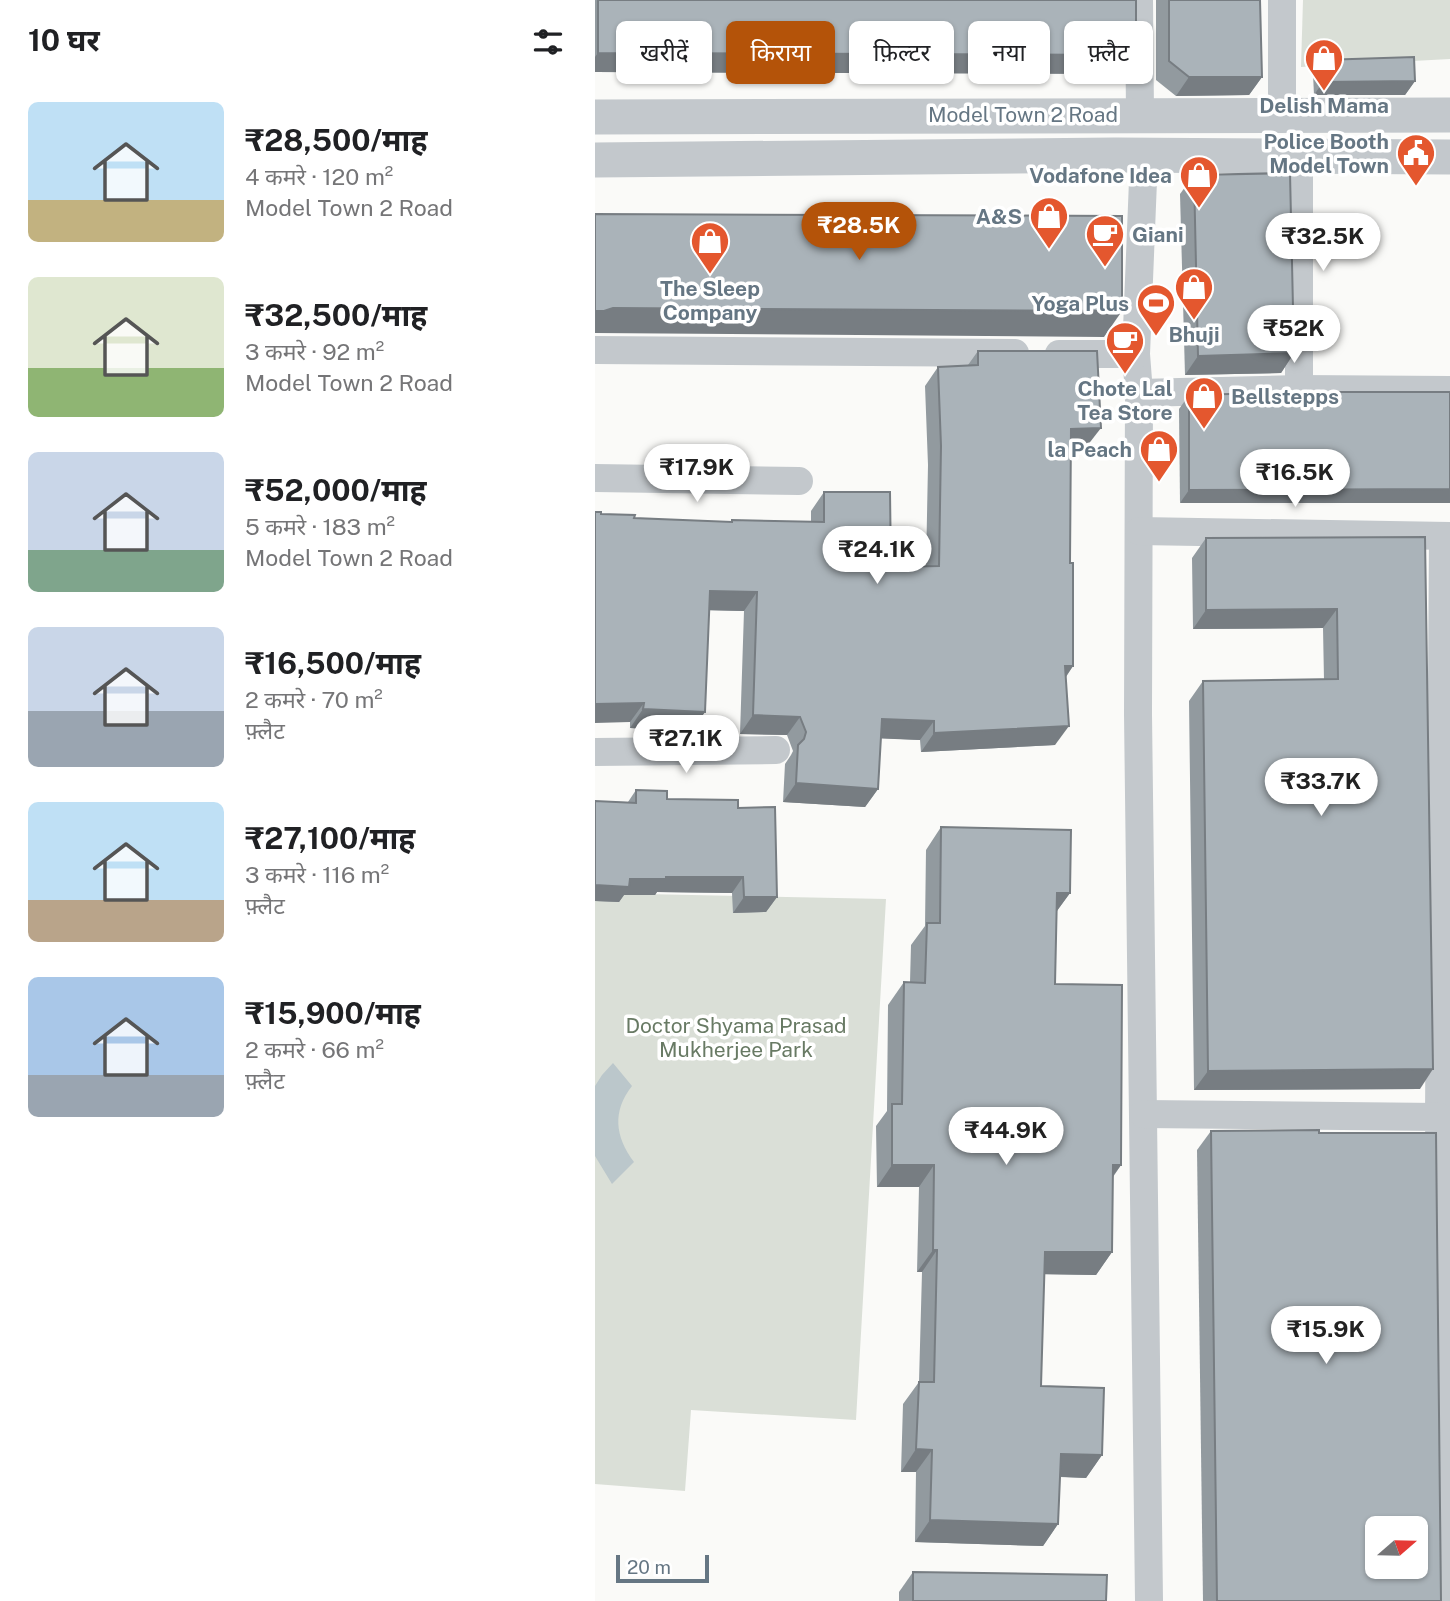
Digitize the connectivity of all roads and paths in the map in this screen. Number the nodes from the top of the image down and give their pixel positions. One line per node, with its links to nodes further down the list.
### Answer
1 (1139, 0): 3 (street)
2 (1282, 0): 5 (street)
3 (1140, 114): 5 (street, Model Town 2 Road); 6 (street, Model Town 2 Road)
4 (1450, 115): 5 (street, Model Town 2 Road)
5 (1282, 116)
6 (595, 117)
7 (1143, 156): 8 (street, Model Town 2 Road); 10 (street, Model Town 2 Road); 12 (street)
8 (1299, 156): 9 (street, Model Town 2 Road); 13 (street)
9 (1450, 157)
10 (595, 160)
11 (595, 350): 12 (street)
12 (1136, 354): 15 (street)
13 (1299, 389): 14 (street); 15 (street)
14 (1450, 390)
15 (1139, 393): 18 (street)
16 (595, 478): 17 (street)
17 (799, 481)
18 (1139, 531): 19 (street); 22 (street)
19 (1447, 536): 23 (street)
20 (776, 750): 21 (street)
21 (595, 752)
22 (1143, 1114): 23 (street); 24 (street)
23 (1445, 1118): 25 (street)
24 (1149, 1601)
25 (1443, 1601)

